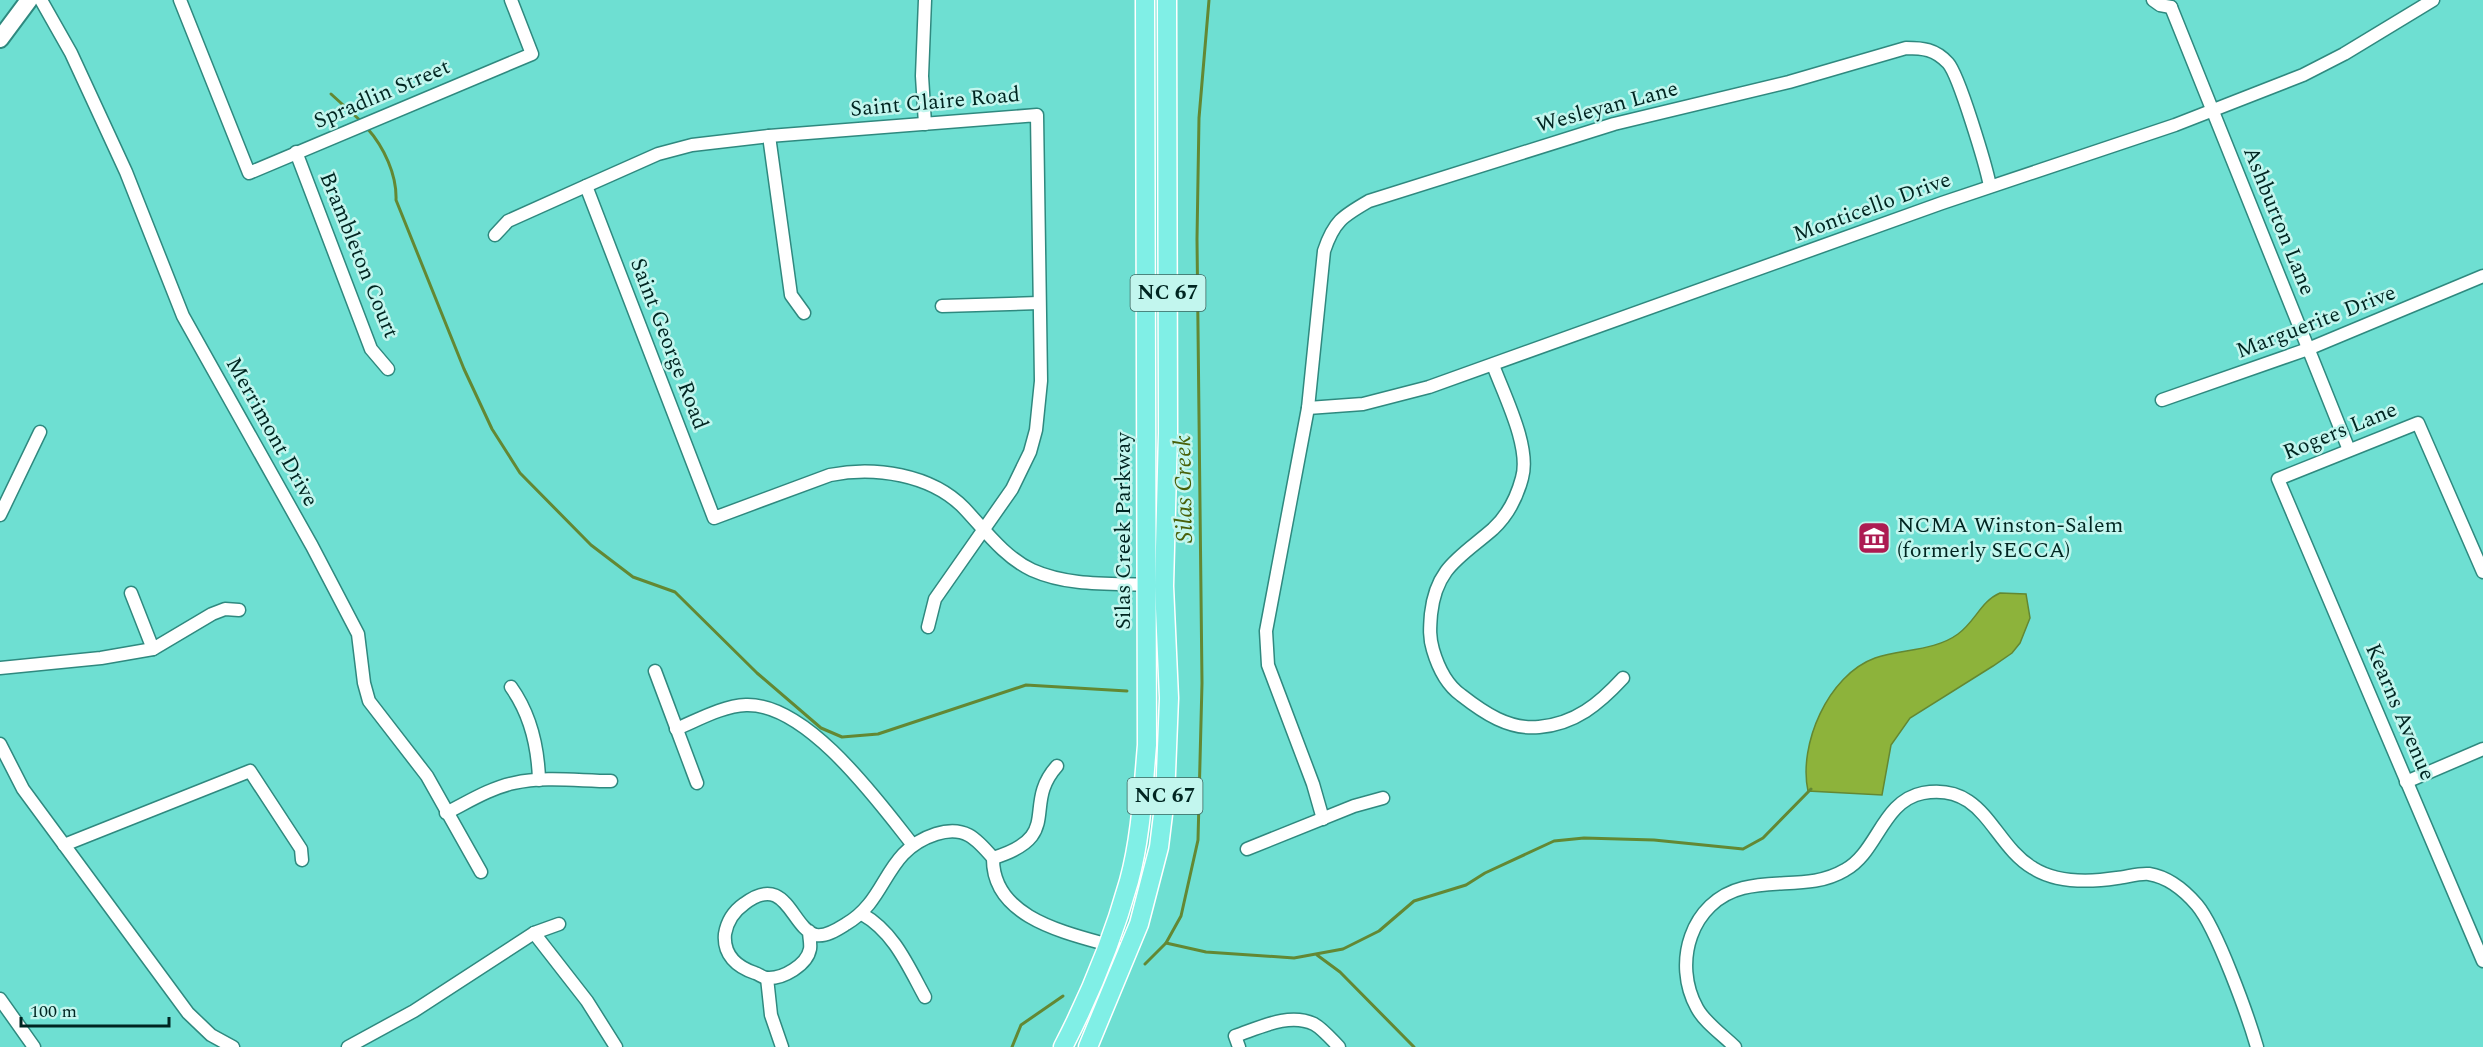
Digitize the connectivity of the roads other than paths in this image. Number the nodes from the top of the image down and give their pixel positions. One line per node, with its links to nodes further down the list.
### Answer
1 (29, 0): 11 (main road)
2 (41, 0): 53 (street, Merrimont Drive)
3 (180, 0): 15 (street, Spradlin Street)
4 (511, 0): 15 (street, Spradlin Street)
5 (925, 0): 13 (street)
6 (1145, 0): 34 (main road, Silas Creek Parkway / NC 67)
7 (1167, 0): 35 (main road, Silas Creek Parkway / NC 67)
8 (2153, 0): 10 (street, Ashburton Lane)
9 (2433, 0): 12 (street, Monticello Drive)
10 (2174, 3): 12 (street, Ashburton Lane)
11 (0, 39)
12 (2212, 110): 17 (street, Monticello Drive); 23 (street, Ashburton Lane)
13 (925, 124): 14 (street, Saint Claire Road); 20 (street, Saint Claire Road)
14 (769, 136): 16 (street, Saint Claire Road); 22 (street)
15 (296, 152): 25 (street, Brambleton Court)
16 (586, 186): 18 (street, Saint Claire Road); 32 (street, Saint George Road)
17 (1990, 186): 24 (street, Monticello Drive); 27 (street, Wesleyan Lane)
18 (495, 235)
19 (2483, 276): 23 (street, Marguerite Drive)
20 (1039, 303): 21 (street); 32 (street, Saint Claire Road)
21 (942, 306)
22 (804, 313)
23 (2308, 350): 26 (street, Marguerite Drive); 29 (street, Ashburton Lane)
24 (1493, 365): 27 (street, Monticello Drive); 42 (street)
25 (388, 369)
26 (2162, 400)
27 (1308, 408): 54 (street, Wesleyan Lane)
28 (40, 432): 31 (street)
29 (2349, 450): 30 (street, Rogers Lane); 33 (street, Rogers Lane)
30 (2278, 479): 50 (street, Kearns Avenue)
31 (0, 515)
32 (984, 530): 34 (street); 38 (street, Saint Claire Road)
33 (2483, 572)
34 (1145, 585): 35 (street); 65 (main road, Silas Creek Parkway / NC 67)
35 (1164, 586): 66 (main road, Silas Creek Parkway / NC 67)
36 (131, 592): 39 (street)
37 (239, 610): 39 (street)
38 (928, 627)
39 (153, 649): 40 (street)
40 (0, 668)
41 (655, 671): 44 (street)
42 (1623, 678)
43 (511, 687): 48 (street)
44 (676, 729): 51 (street); 55 (street)
45 (0, 744): 56 (street)
46 (2483, 749): 50 (street)
47 (1056, 766): 58 (street)
48 (539, 780): 49 (street); 53 (street)
49 (611, 781)
50 (2406, 782): 67 (street, Kearns Avenue)
51 (697, 783)
52 (1383, 798): 54 (street)
53 (446, 813): 60 (street, Merrimont Drive)
54 (1323, 819): 57 (street)
55 (912, 844): 58 (street); 61 (street)
56 (64, 845): 59 (street); 73 (street)
57 (1247, 849)
58 (993, 858): 65 (street)
59 (302, 860)
60 (481, 872)
61 (862, 914): 63 (street); 69 (street)
62 (559, 924): 64 (street)
63 (809, 931): 68 (street); 68 (street)
64 (534, 933): 74 (street); 75 (street)
65 (1107, 943): 66 (street); 77 (main road, Silas Creek Parkway / NC 67)
66 (1129, 951): 78 (main road, Silas Creek Parkway / NC 67)
67 (2483, 961)
68 (766, 978): 76 (street)
69 (925, 997)
70 (0, 999): 72 (street)
71 (1237, 1042): 79 (street)
72 (34, 1047)
73 (233, 1047)
74 (348, 1047)
75 (616, 1047)
76 (782, 1047)
77 (1063, 1047)
78 (1088, 1047)
79 (1339, 1047)
80 (1735, 1047): 81 (street)
81 (2257, 1047)

